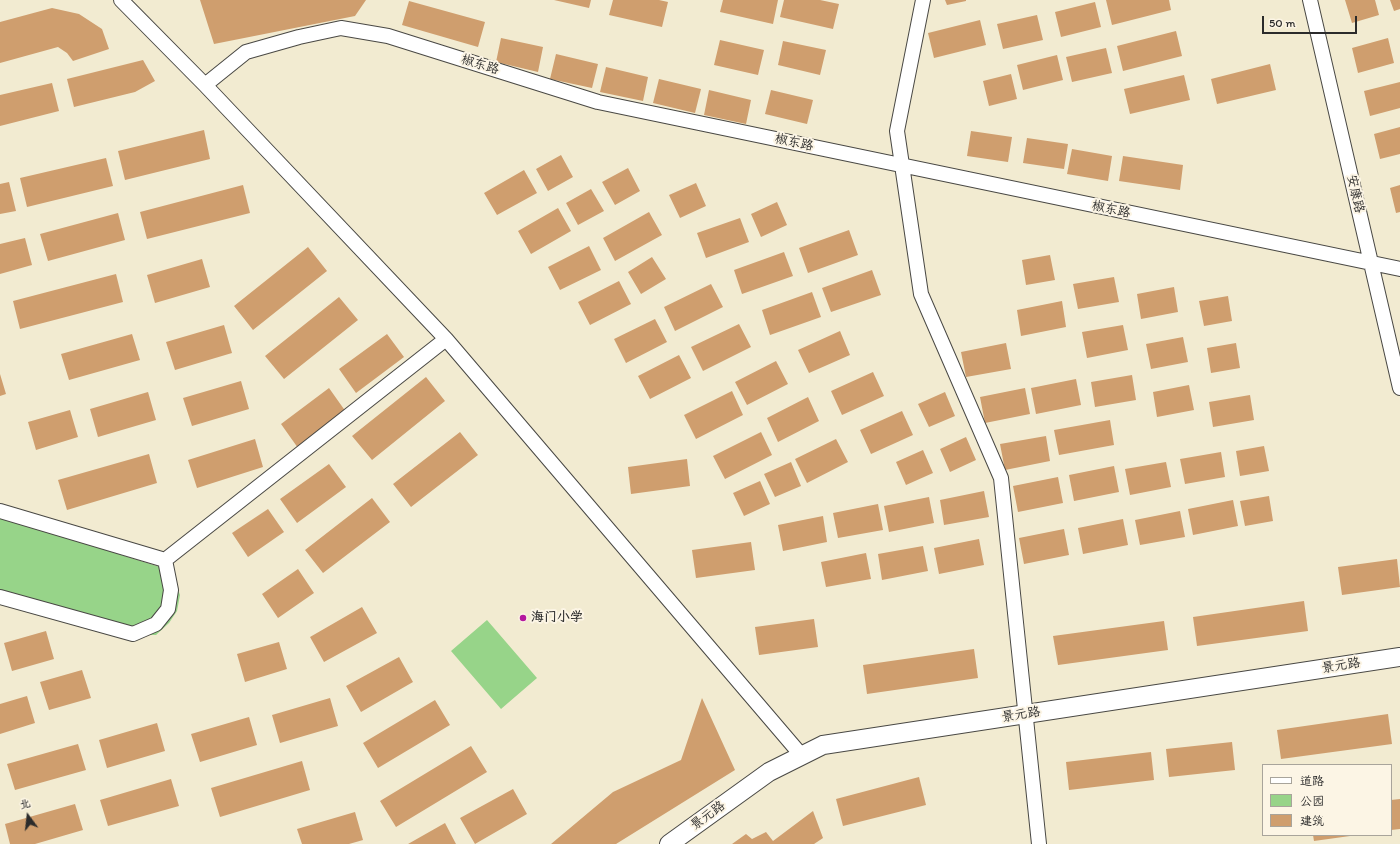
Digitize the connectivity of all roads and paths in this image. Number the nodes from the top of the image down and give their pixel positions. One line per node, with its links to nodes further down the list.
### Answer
1 (121, 0): 4 (street)
2 (923, 0): 5 (street)
3 (1310, 0): 6 (street, 安康路)
4 (205, 85): 5 (street, 椒东路); 8 (street)
5 (902, 166): 6 (street, 椒东路); 14 (street)
6 (1371, 264): 7 (street, 椒东路); 9 (street, 安康路)
7 (1400, 269)
8 (446, 339): 11 (street); 15 (street)
9 (1400, 388)
10 (0, 510): 11 (street)
11 (164, 560): 12 (street)
12 (0, 597)
13 (1400, 657): 14 (main road, 景元路)
14 (1027, 714): 15 (main road, 景元路); 17 (street)
15 (802, 756): 16 (main road, 景元路)
16 (669, 844)
17 (1039, 844)

